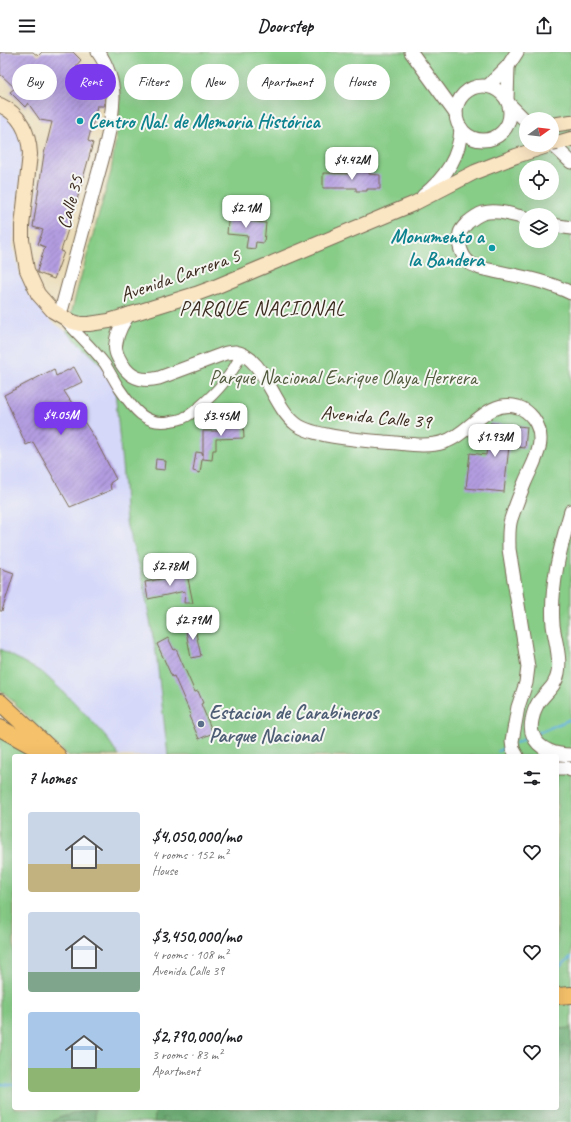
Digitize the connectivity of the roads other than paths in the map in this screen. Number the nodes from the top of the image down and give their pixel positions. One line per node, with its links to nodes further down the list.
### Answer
1 (98, 52): 26 (street, Calle 35)
2 (411, 52): 5 (street)
3 (517, 52): 4 (street)
4 (508, 66): 6 (street); 8 (street)
5 (435, 85): 7 (street); 10 (street)
6 (488, 86): 7 (street); 8 (street)
7 (469, 90): 10 (street)
8 (508, 102): 11 (street); 14 (street)
9 (0, 105): 26 (main road, Avenida Carrera 5)
10 (456, 114): 14 (street)
11 (519, 114)
12 (571, 122): 13 (main road)
13 (559, 124)
14 (461, 128): 20 (street)
15 (571, 139): 16 (main road, Avenida Carrera 5)
16 (559, 142)
17 (559, 150): 19 (street)
18 (528, 152): 20 (main road, Avenida Carrera 5)
19 (571, 162)
20 (413, 204): 25 (main road, Avenida Carrera 5)
21 (519, 216): 24 (street)
22 (559, 226): 23 (street)
23 (571, 228)
24 (571, 292)
25 (129, 314): 26 (main road, Avenida Carrera 5); 27 (street)
26 (60, 315): 27 (street)
27 (241, 354): 31 (street, Avenida Calle 39)
28 (571, 511): 34 (street)
29 (0, 702): 33 (main road)
30 (0, 728): 32 (main road)
31 (514, 748)
32 (46, 754)
33 (56, 754)
34 (571, 755)
35 (559, 768): 36 (street)
36 (571, 770)
37 (571, 995): 38 (main road)
38 (559, 996)

